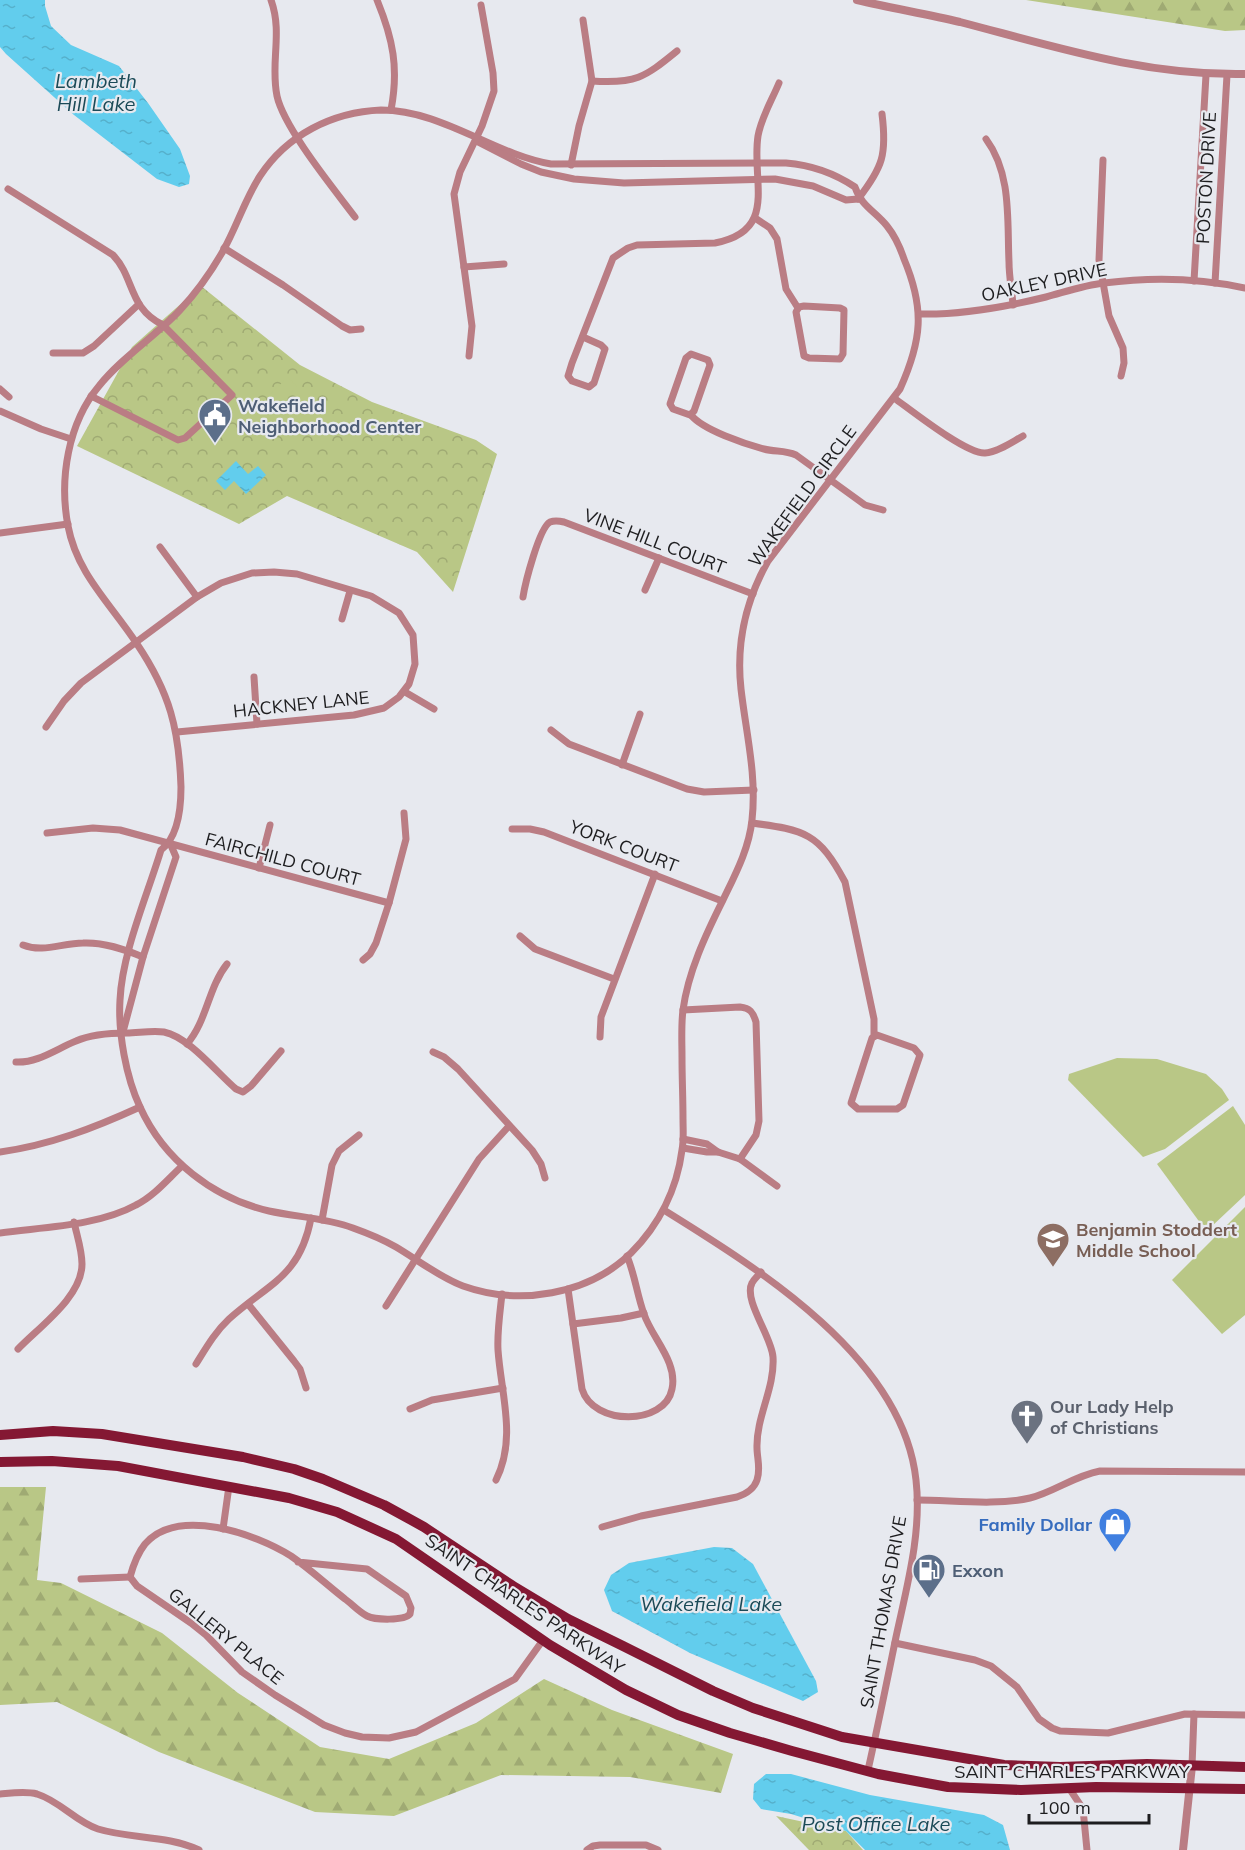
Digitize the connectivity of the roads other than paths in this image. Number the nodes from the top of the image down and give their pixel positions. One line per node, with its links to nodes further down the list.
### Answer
1 (271, 0): 15 (street)
2 (377, 0): 13 (street)
3 (857, 0): 4 (street)
4 (894, 4): 9 (street)
5 (481, 5): 16 (street)
6 (583, 20): 11 (street)
7 (677, 51): 11 (street)
8 (1245, 74): 10 (street)
9 (1206, 75): 10 (street); 29 (street, POSTON DRIVE)
10 (1227, 75): 30 (street, POSTON DRIVE)
11 (592, 81): 20 (street)
12 (779, 83): 19 (street)
13 (391, 110): 15 (street, WAKEFIELD CIRCLE); 16 (street, WAKEFIELD CIRCLE)
14 (882, 114): 23 (street)
15 (298, 138): 24 (street); 26 (street, WAKEFIELD CIRCLE)
16 (474, 138): 20 (street, WAKEFIELD CIRCLE); 21 (street, WAKEFIELD CIRCLE); 28 (street)
17 (986, 139): 34 (street)
18 (1103, 160): 31 (street)
19 (758, 163): 20 (street, WAKEFIELD CIRCLE); 21 (street); 23 (street, WAKEFIELD CIRCLE)
20 (572, 165)
21 (759, 179): 23 (street, WAKEFIELD CIRCLE); 25 (street)
22 (8, 189): 33 (street)
23 (858, 199): 36 (street, WAKEFIELD CIRCLE)
24 (355, 218)
25 (755, 218): 35 (street); 39 (street)
26 (224, 248): 37 (street, WAKEFIELD CIRCLE); 38 (street)
27 (504, 264): 28 (street)
28 (464, 267): 41 (street)
29 (1194, 281): 30 (street, OAKLEY DRIVE); 31 (street, OAKLEY DRIVE)
30 (1215, 282): 32 (street, OAKLEY DRIVE)
31 (1102, 283): 34 (street, OAKLEY DRIVE); 42 (street)
32 (1245, 288)
33 (139, 304): 37 (street); 40 (street)
34 (1013, 305): 36 (street, OAKLEY DRIVE)
35 (798, 308): 35 (street)
36 (920, 314): 46 (street, WAKEFIELD CIRCLE)
37 (163, 325): 44 (street, WAKEFIELD CIRCLE); 44 (street)
38 (361, 329)
39 (583, 337): 39 (street)
40 (53, 353)
41 (469, 356)
42 (1122, 376)
43 (0, 389): 45 (street)
44 (91, 396): 50 (street, WAKEFIELD CIRCLE)
45 (9, 397)
46 (894, 398): 49 (street); 51 (street, WAKEFIELD CIRCLE)
47 (0, 411): 50 (street)
48 (691, 415): 48 (street); 51 (street)
49 (1023, 436)
50 (71, 439): 53 (street, WAKEFIELD CIRCLE)
51 (831, 479): 52 (street); 59 (street, WAKEFIELD CIRCLE)
52 (883, 510)
53 (68, 525): 54 (street); 63 (street, WAKEFIELD CIRCLE)
54 (0, 533)
55 (160, 548): 60 (street)
56 (659, 558): 57 (street); 59 (street, VINE HILL COURT); 61 (street, VINE HILL COURT)
57 (645, 590)
58 (350, 591): 60 (street); 62 (street); 65 (street)
59 (753, 594): 73 (street, WAKEFIELD CIRCLE)
60 (197, 597): 63 (street)
61 (524, 597)
62 (342, 619)
63 (137, 643): 69 (street); 71 (street, WAKEFIELD CIRCLE)
64 (254, 677): 68 (street)
65 (405, 692): 66 (street); 68 (street, HACKNEY LANE)
66 (434, 709)
67 (640, 714): 72 (street)
68 (257, 724): 71 (street, HACKNEY LANE)
69 (46, 727)
70 (551, 730): 72 (street)
71 (177, 732): 79 (street, WAKEFIELD CIRCLE)
72 (622, 765): 73 (street)
73 (754, 790): 75 (street, WAKEFIELD CIRCLE)
74 (404, 813): 83 (street)
75 (752, 823): 82 (street, WAKEFIELD CIRCLE); 93 (street)
76 (270, 825): 80 (street)
77 (512, 829): 81 (street, YORK COURT)
78 (47, 833): 79 (street, FAIRCHILD COURT)
79 (170, 843): 80 (street, FAIRCHILD COURT); 86 (street, WAKEFIELD CIRCLE); 87 (street, WAKEFIELD CIRCLE)
80 (259, 868): 83 (street, FAIRCHILD COURT)
81 (655, 874): 82 (street, YORK COURT); 90 (street)
82 (722, 901): 91 (street, WAKEFIELD CIRCLE)
83 (389, 903): 88 (street)
84 (520, 936): 90 (street)
85 (23, 945): 86 (street)
86 (129, 951): 87 (street); 92 (street, WAKEFIELD CIRCLE)
87 (143, 957): 92 (street, WAKEFIELD CIRCLE)
88 (363, 960)
89 (226, 964): 95 (street)
90 (614, 980): 94 (street)
91 (683, 1010): 102 (street, WAKEFIELD CIRCLE); 106 (street)
92 (122, 1033): 95 (street); 98 (street); 99 (street, WAKEFIELD CIRCLE)
93 (874, 1035): 93 (street)
94 (600, 1037)
95 (187, 1044): 96 (street)
96 (281, 1051)
97 (433, 1052): 100 (street)
98 (16, 1062)
99 (140, 1107): 104 (street); 107 (street, WAKEFIELD CIRCLE)
100 (509, 1126): 108 (street); 116 (street)
101 (359, 1135): 112 (street)
102 (683, 1139): 103 (street, WAKEFIELD CIRCLE); 105 (street)
103 (683, 1148): 105 (street); 110 (street, WAKEFIELD CIRCLE)
104 (0, 1152)
105 (718, 1152): 106 (street)
106 (740, 1159): 109 (street)
107 (182, 1166): 111 (street, WAKEFIELD CIRCLE); 113 (street)
108 (545, 1178)
109 (777, 1186)
110 (664, 1210): 115 (street, WAKEFIELD CIRCLE); 117 (street, SAINT THOMAS DRIVE)
111 (311, 1218): 112 (street, WAKEFIELD CIRCLE); 120 (street)
112 (322, 1220): 116 (street, WAKEFIELD CIRCLE)
113 (74, 1222): 114 (street); 124 (street)
114 (0, 1233)
115 (627, 1257): 118 (street, WAKEFIELD CIRCLE); 122 (street)
116 (415, 1260): 119 (street, WAKEFIELD CIRCLE); 121 (street)
117 (761, 1272): 134 (street, SAINT THOMAS DRIVE); 135 (street)
118 (568, 1289): 119 (street, WAKEFIELD CIRCLE); 123 (street)
119 (502, 1294): 127 (street)
120 (248, 1304): 125 (street); 126 (street)
121 (386, 1306)
122 (644, 1313): 123 (street); 123 (street)
123 (573, 1324)
124 (18, 1349)
125 (196, 1364)
126 (306, 1388)
127 (503, 1388): 128 (street); 132 (street)
128 (410, 1409)
129 (0, 1435): 144 (main road, SAINT CHARLES PARKWAY)
130 (0, 1462): 133 (main road, SAINT CHARLES PARKWAY)
131 (1245, 1472): 134 (street)
132 (496, 1480)
133 (229, 1486): 136 (street); 140 (main road, SAINT CHARLES PARKWAY)
134 (917, 1500): 141 (street, SAINT THOMAS DRIVE)
135 (602, 1527)
136 (223, 1529): 137 (street); 138 (street)
137 (298, 1562): 137 (street)
138 (130, 1577): 139 (street); 140 (street, GALLERY PLACE)
139 (81, 1579)
140 (543, 1640): 147 (main road, SAINT CHARLES PARKWAY)
141 (895, 1643): 142 (street); 144 (street, SAINT THOMAS DRIVE)
142 (1194, 1714): 143 (street); 145 (street)
143 (1245, 1714)
144 (874, 1744): 145 (main road, SAINT CHARLES PARKWAY); 147 (street, SAINT THOMAS DRIVE)
145 (1192, 1766): 146 (main road, SAINT CHARLES PARKWAY); 149 (street)
146 (1245, 1767)
147 (868, 1770): 148 (main road, SAINT CHARLES PARKWAY)
148 (1070, 1788): 149 (main road, SAINT CHARLES PARKWAY); 155 (street)
149 (1189, 1788): 150 (main road, SAINT CHARLES PARKWAY); 156 (street)
150 (1245, 1789)
151 (0, 1794): 152 (street)
152 (199, 1850)
153 (587, 1850): 154 (street)
154 (658, 1850)
155 (1087, 1850)
156 (1183, 1850)

